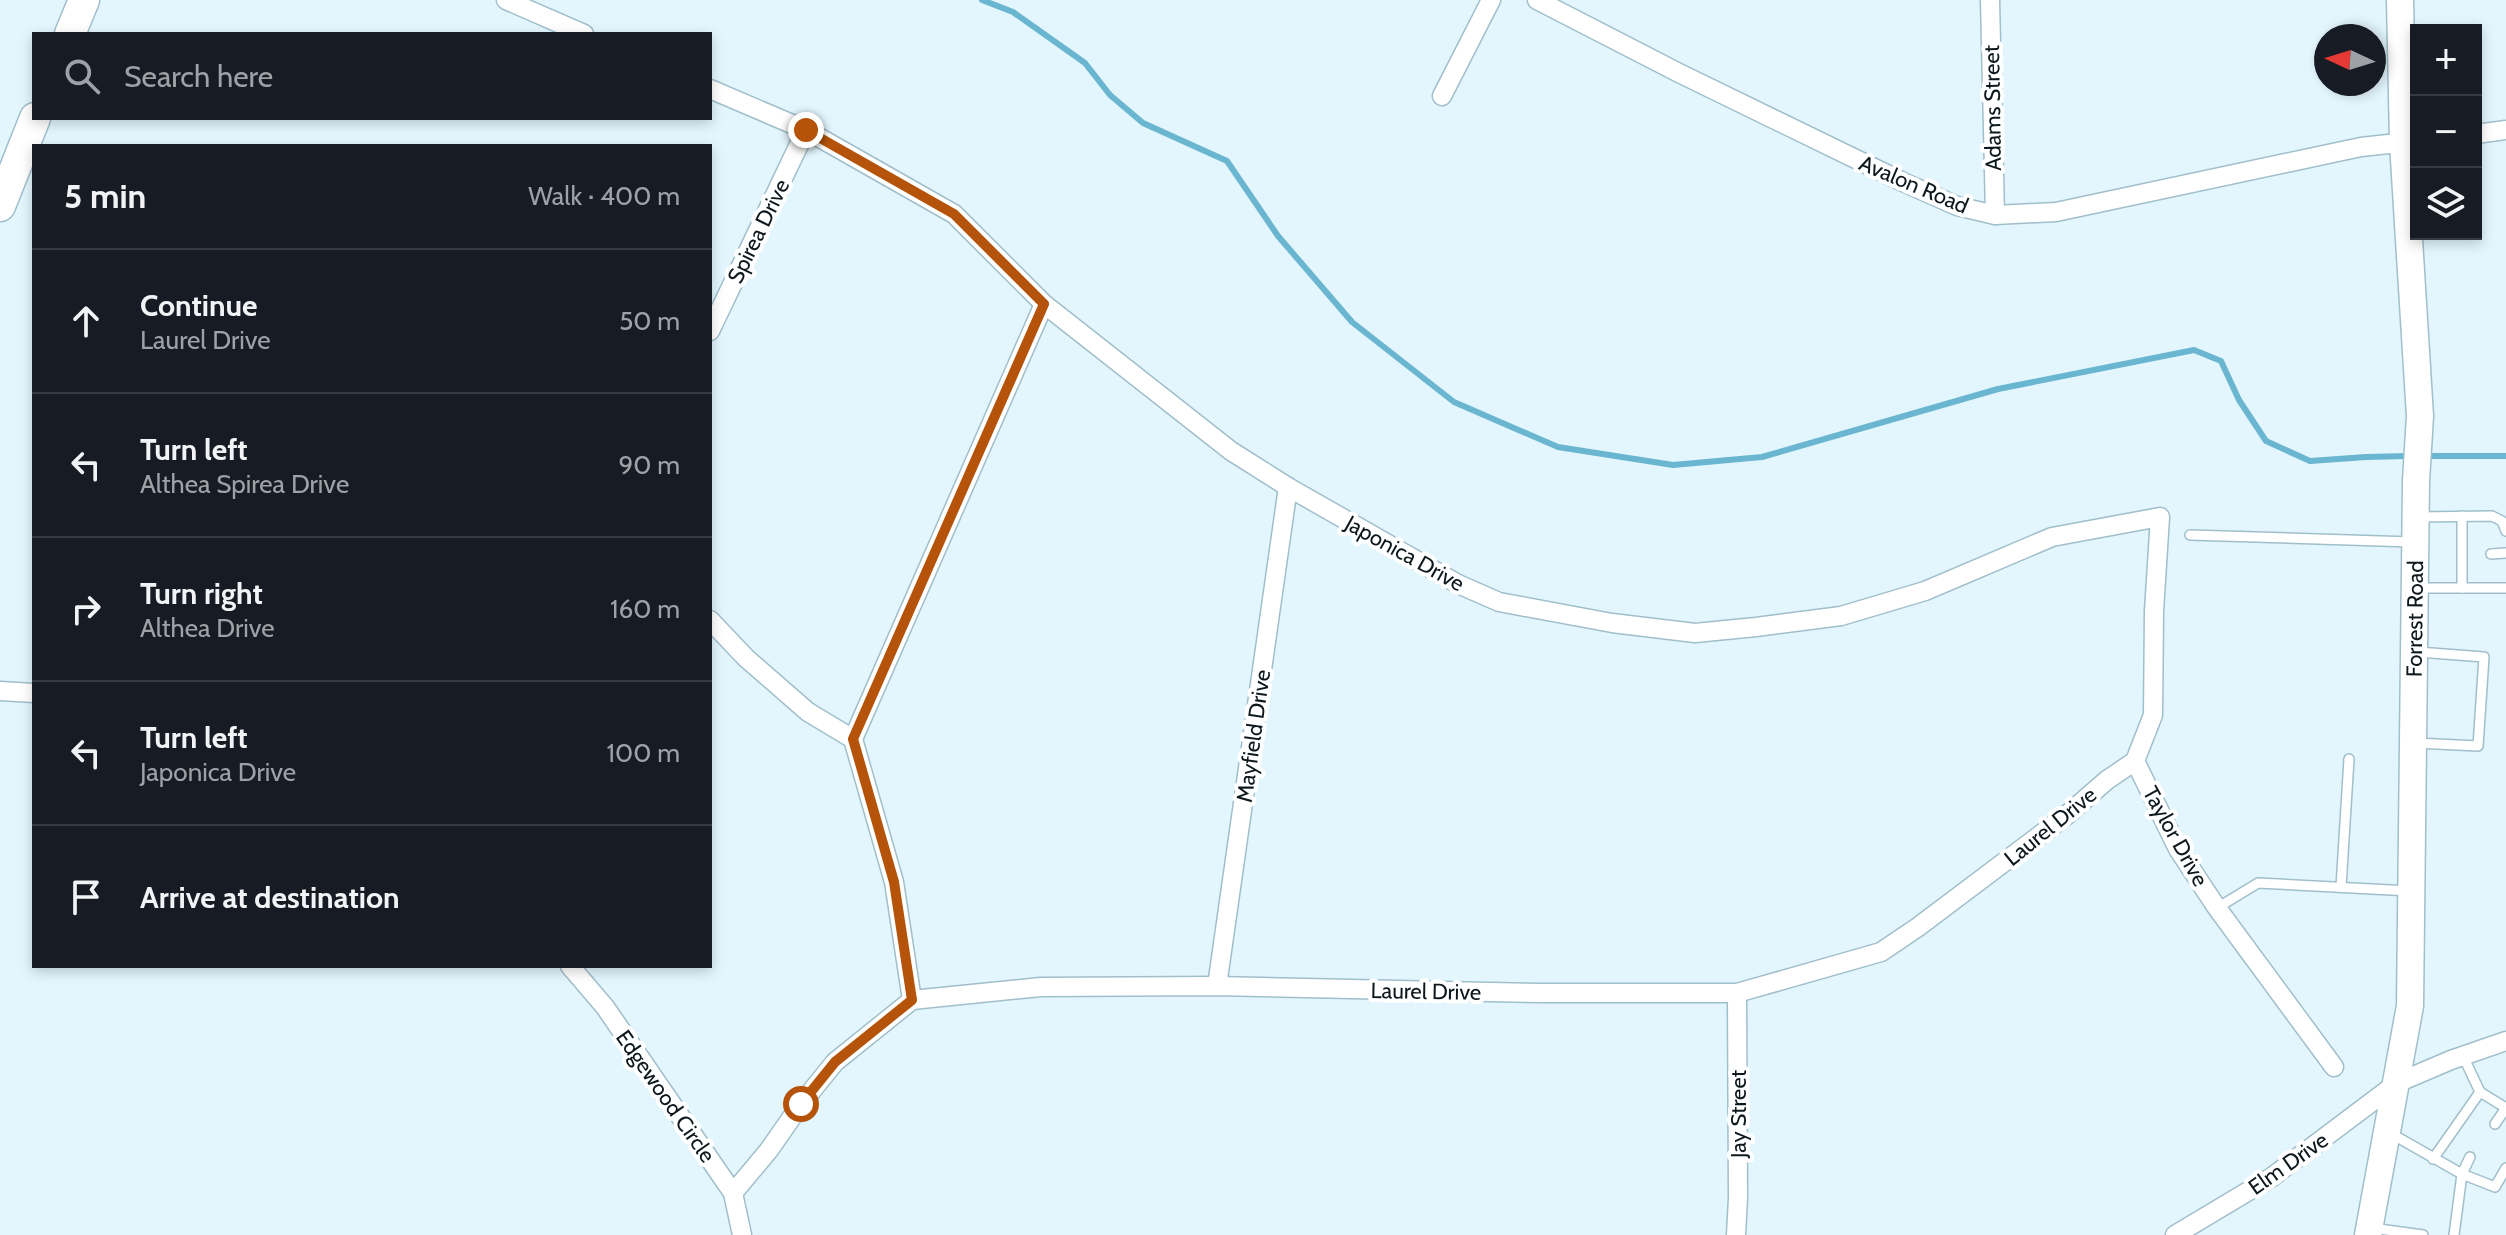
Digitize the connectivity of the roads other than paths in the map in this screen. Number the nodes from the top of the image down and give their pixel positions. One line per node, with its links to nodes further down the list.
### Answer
1 (84, 0): 7 (main road)
2 (506, 0): 8 (street)
3 (1491, 0): 10 (street)
4 (1537, 0): 18 (street, Avalon Road)
5 (1990, 0): 18 (street, Adams Street)
6 (2400, 0): 15 (main road, Forrest Road)
7 (71, 32)
8 (579, 32)
9 (712, 90): 11 (street, Japonica Drive)
10 (1442, 96)
11 (806, 130): 19 (street, Japonica Drive); 20 (street, Spirea Drive)
12 (2506, 130): 13 (street)
13 (2482, 133)
14 (33, 135): 17 (main road)
15 (2410, 142): 18 (street, Avalon Road)
16 (2411, 168): 23 (main road, Forrest Road)
17 (0, 206)
18 (1995, 215)
19 (1044, 304): 21 (street, Japonica Drive); 36 (street)
20 (712, 327)
21 (1288, 487): 28 (street, Japonica Drive); 44 (street, Mayfield Drive)
22 (2462, 516): 23 (lane); 24 (lane); 30 (lane)
23 (2416, 530): 25 (lane); 29 (main road, Forrest Road)
24 (2506, 531)
25 (2190, 535)
26 (2506, 553): 27 (lane)
27 (2491, 554)
28 (2157, 570): 39 (street, Taylor Drive)
29 (2415, 588): 30 (lane); 33 (main road, Forrest Road)
30 (2462, 588): 31 (lane)
31 (2506, 588)
32 (712, 622): 36 (street)
33 (2414, 652): 37 (main road, Forrest Road); 37 (lane)
34 (0, 691): 35 (street)
35 (32, 693)
36 (853, 739): 46 (street)
37 (2413, 742): 41 (main road, Forrest Road)
38 (2349, 759): 40 (lane)
39 (2135, 761): 42 (street, Taylor Drive); 45 (street, Laurel Drive)
40 (2341, 887): 41 (lane); 42 (lane)
41 (2411, 891): 50 (main road, Forrest Road)
42 (2217, 908): 49 (street, Taylor Drive)
43 (572, 968): 59 (street, Edgewood Circle)
44 (1217, 986): 45 (street, Laurel Drive); 46 (street, Laurel Drive)
45 (1737, 993): 62 (street, Jay Street)
46 (912, 1000): 59 (street)
47 (2506, 1041): 48 (street, Elm Drive)
48 (2463, 1056): 50 (street, Elm Drive); 51 (lane)
49 (2334, 1067)
50 (2397, 1083): 54 (main road, Forrest Road); 63 (street, Elm Drive)
51 (2480, 1092): 52 (lane); 56 (lane)
52 (2506, 1108): 53 (lane)
53 (2495, 1124)
54 (2388, 1131): 56 (lane); 60 (main road, Forrest Road)
55 (2470, 1157): 58 (lane)
56 (2433, 1159): 58 (lane)
57 (2506, 1168): 58 (lane)
58 (2462, 1174): 65 (lane)
59 (733, 1193): 61 (street, Edgewood Circle)
60 (2368, 1231): 64 (lane)
61 (743, 1233)
62 (1736, 1235)
63 (2175, 1235)
64 (2423, 1235)
65 (2454, 1235)

